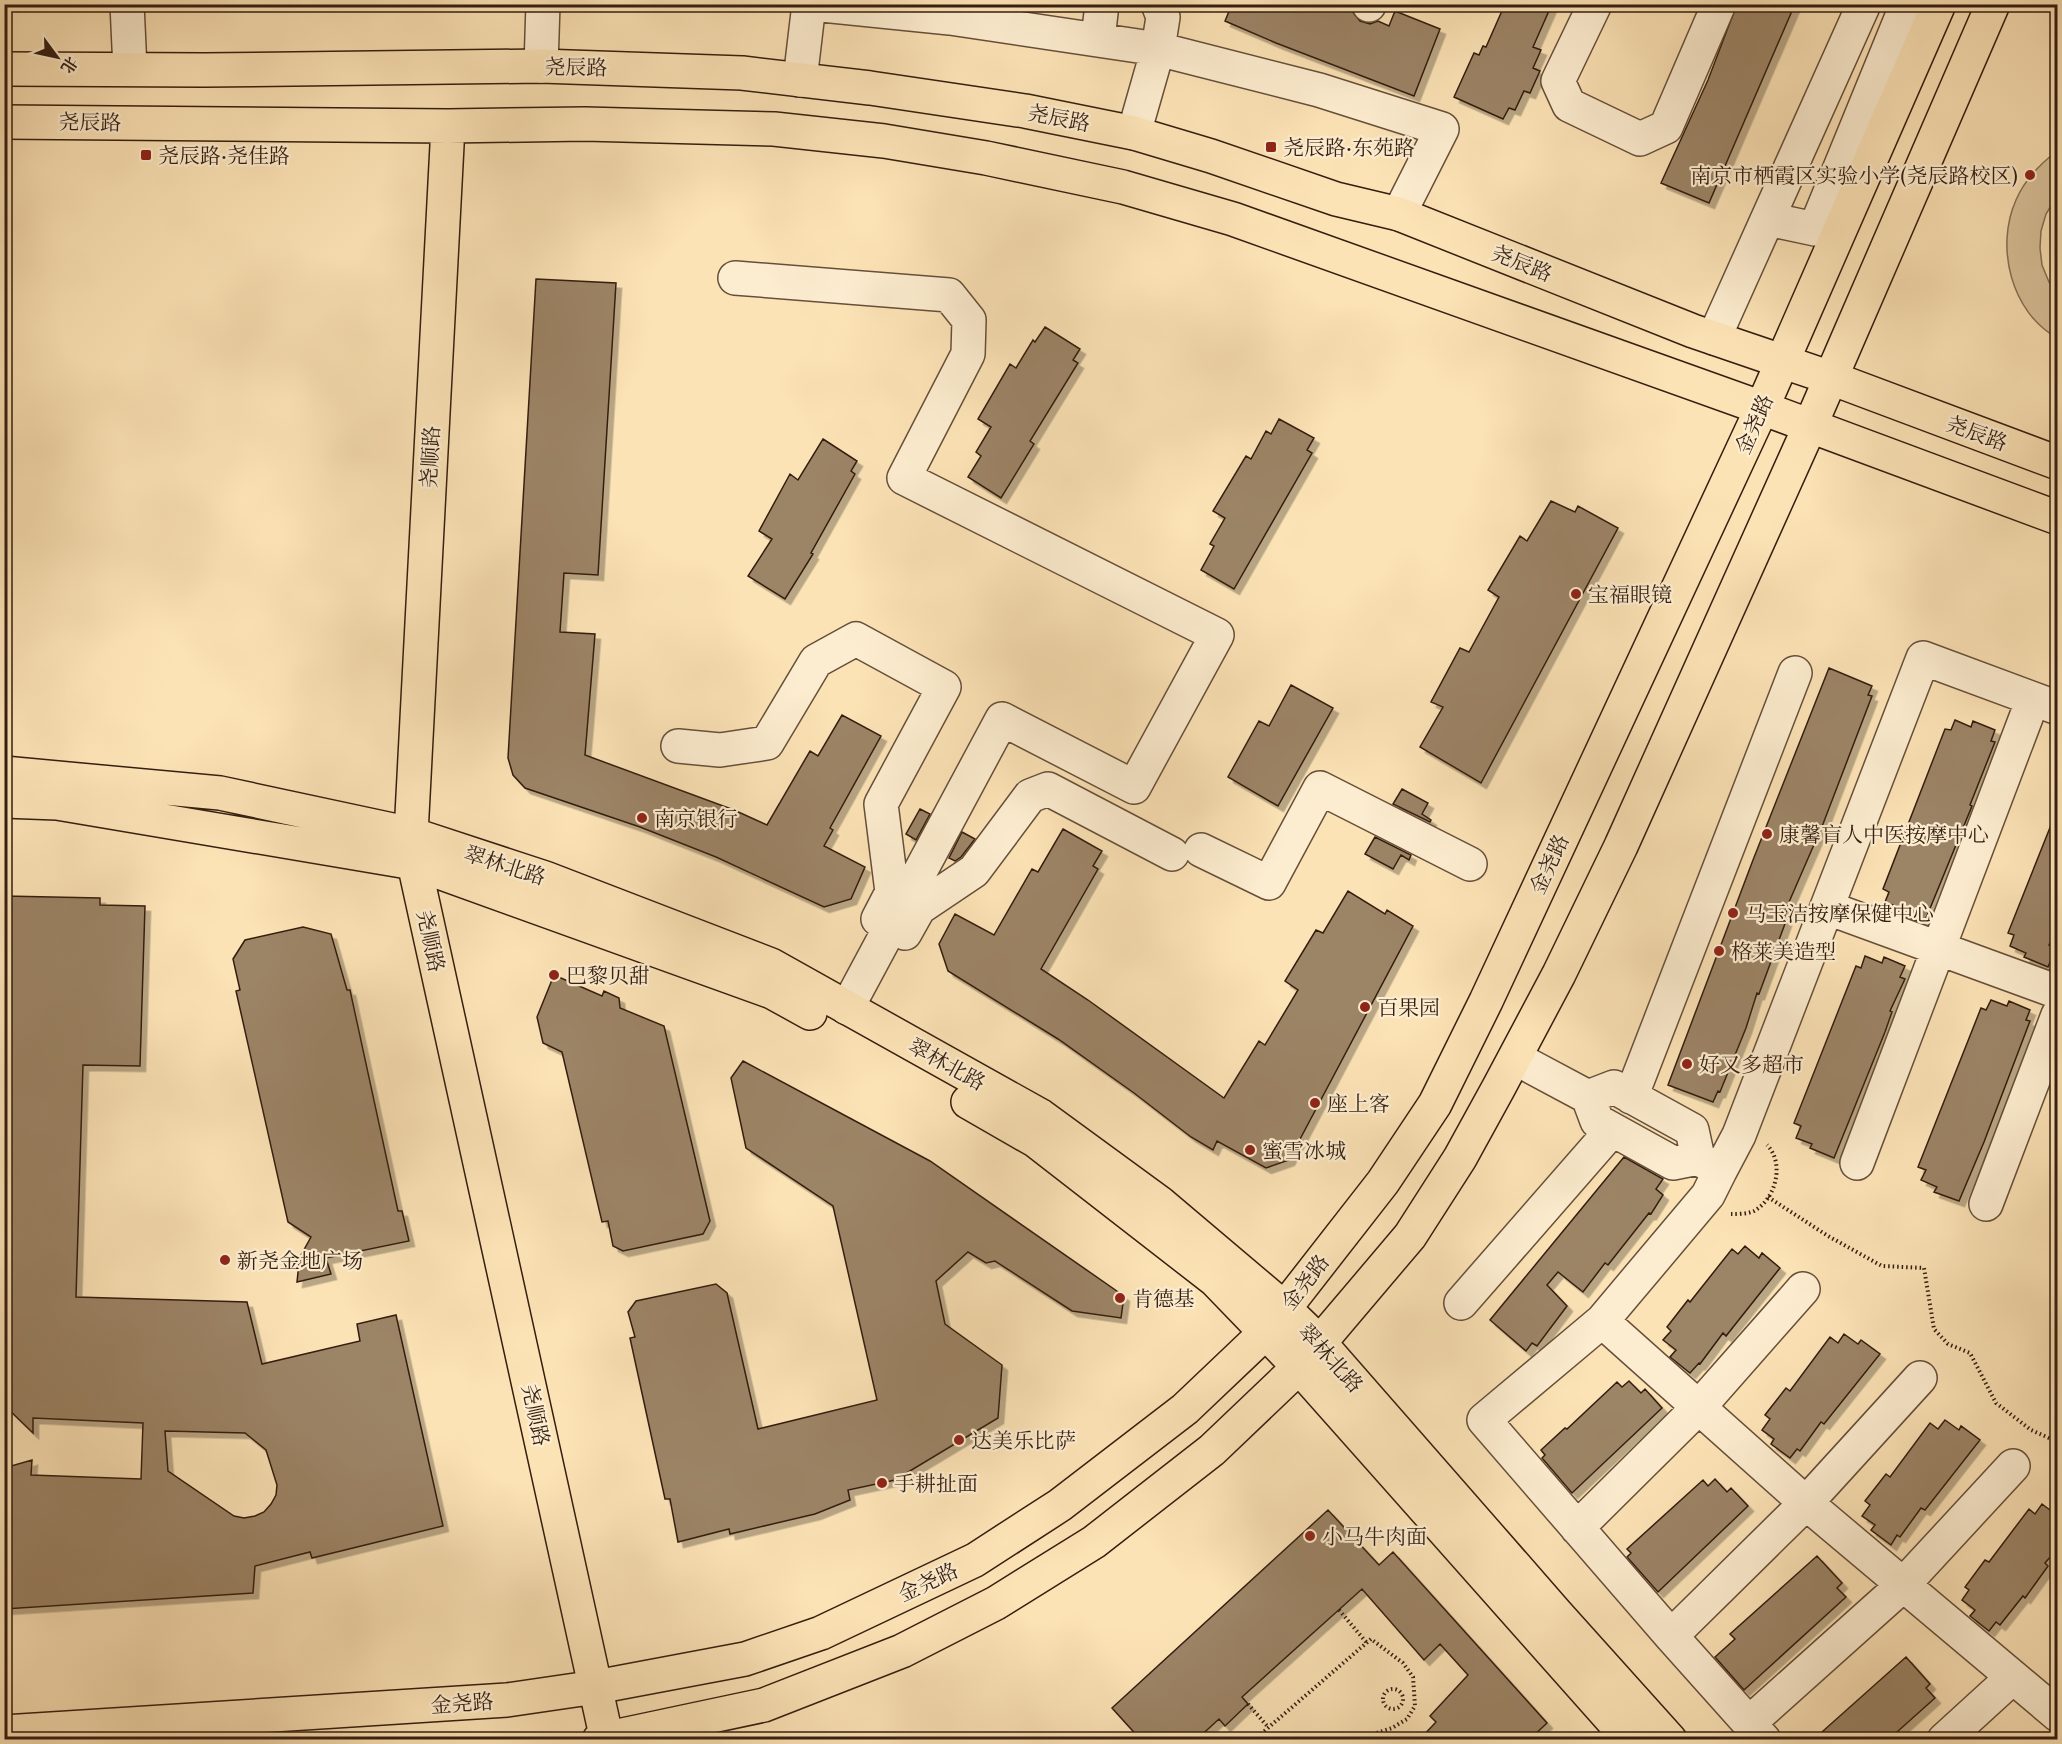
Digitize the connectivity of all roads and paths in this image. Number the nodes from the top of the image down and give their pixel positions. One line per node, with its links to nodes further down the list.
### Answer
1 (127, 4): 16 (street)
2 (543, 4): 14 (street)
3 (811, 4): 12 (street); 17 (street)
4 (1102, 4): 12 (street)
5 (1158, 4): 13 (street)
6 (1595, 4): 7 (street)
7 (1719, 4)
8 (1864, 4): 22 (street)
9 (1906, 4): 22 (street)
10 (1939, 4): 25 (main road, 金尧路)
11 (1993, 4): 26 (main road)
12 (1098, 39): 13 (street)
13 (1158, 49): 20 (street); 21 (street)
14 (541, 66): 16 (main road, 尧辰路); 17 (main road, 尧辰路)
15 (4, 69): 16 (main road, 尧辰路)
16 (130, 69)
17 (800, 80): 20 (main road, 尧辰路)
18 (4, 122): 19 (main road, 尧辰路)
19 (448, 126): 27 (main road, 尧辰路); 36 (main road, 尧顺路)
20 (1134, 133): 21 (main road, 尧辰路)
21 (1399, 214): 24 (main road, 尧辰路)
22 (1768, 219): 24 (street)
23 (735, 278): 41 (street)
24 (1714, 338): 25 (main road, 尧辰路)
25 (1781, 361): 26 (main road, 尧辰路); 27 (main road, 金尧路)
26 (1831, 378): 28 (main road); 29 (main road, 尧辰路)
27 (1762, 408): 28 (main road, 尧辰路); 54 (main road, 金尧路)
28 (1810, 426): 30 (main road, 尧辰路); 43 (main road)
29 (2058, 463)
30 (2058, 518)
31 (1796, 673): 45 (street)
32 (2045, 703): 38 (street); 39 (street)
33 (678, 746): 41 (street)
34 (4, 773): 36 (main road, 翠林北路)
35 (4, 801): 36 (main road, 翠林北路)
36 (412, 848): 41 (main road, 翠林北路); 54 (main road, 翠林北路); 69 (main road, 尧顺路)
37 (1470, 864): 41 (street)
38 (1828, 908): 39 (street); 47 (street)
39 (1938, 949): 40 (street); 48 (street)
40 (2058, 992)
41 (847, 1008): 54 (main road, 翠林北路)
42 (2058, 1015): 51 (street)
43 (1515, 1058): 44 (street); 56 (main road)
44 (1588, 1097): 45 (street); 46 (street)
45 (1631, 1097): 49 (street)
46 (1612, 1130): 49 (street); 53 (street)
47 (1739, 1135): 49 (street); 50 (path)
48 (1857, 1163)
49 (1709, 1175): 50 (path); 55 (street)
50 (1768, 1197): 60 (path)
51 (1986, 1204)
52 (1803, 1289): 59 (street)
53 (1461, 1303)
54 (1275, 1320): 56 (main road, 翠林北路); 57 (main road, 翠林北路); 69 (main road, 金尧路)
55 (1602, 1321): 59 (street); 63 (street)
56 (1319, 1342): 57 (main road); 86 (main road, 翠林北路)
57 (1299, 1367): 79 (main road); 85 (main road, 翠林北路)
58 (1920, 1378): 62 (street)
59 (1699, 1407): 62 (street); 63 (street)
60 (2058, 1443)
61 (2013, 1466): 64 (street)
62 (1806, 1503): 64 (street); 66 (street)
63 (1577, 1528): 66 (street)
64 (1902, 1586): 68 (street); 75 (street)
65 (1339, 1610): 67 (path)
66 (1671, 1636): 75 (street)
67 (1367, 1642): 71 (path); 74 (path)
68 (2013, 1677): 73 (street); 87 (street)
69 (596, 1687): 76 (main road, 金尧路); 79 (main road, 尧顺路)
70 (1403, 1698): 70 (path); 71 (path)
71 (1414, 1700): 84 (path)
72 (1248, 1704): 74 (path)
73 (2058, 1715)
74 (1268, 1727): 83 (path)
75 (1756, 1731)
76 (4, 1732)
77 (1201, 1735): 82 (path)
78 (1138, 1736): 81 (path)
79 (607, 1739): 80 (main road)
80 (599, 1740)
81 (1134, 1740)
82 (1204, 1740)
83 (1254, 1740)
84 (1355, 1740)
85 (1630, 1740)
86 (1670, 1740)
87 (1944, 1740)

